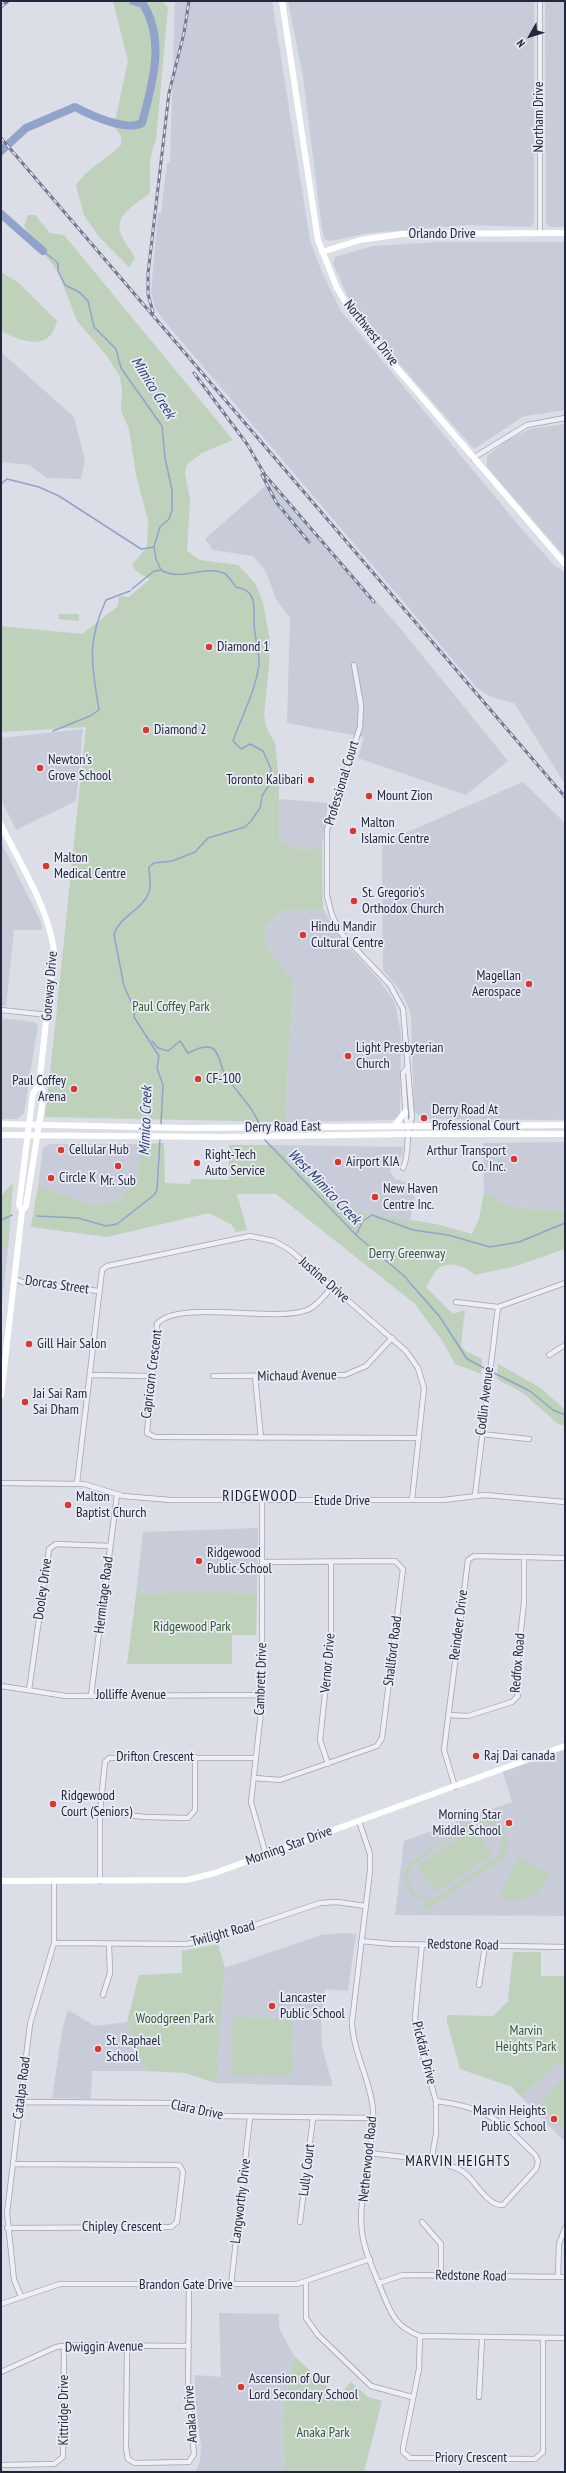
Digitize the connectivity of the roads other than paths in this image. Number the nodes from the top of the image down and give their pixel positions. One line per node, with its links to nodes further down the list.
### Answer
1 (282, 1): 5 (main road, Northwest Drive)
2 (540, 1): 3 (street, Northam Drive)
3 (540, 233): 4 (main road, Orlando Drive); 5 (main road, Orlando Drive)
4 (565, 233)
5 (322, 252): 7 (main road, Northwest Drive)
6 (565, 418): 7 (street)
7 (473, 458): 8 (main road, Northwest Drive)
8 (565, 564)
9 (354, 665): 13 (street, Professional Court)
10 (1, 825): 12 (main road, Goreway Drive)
11 (1, 1010): 12 (street)
12 (48, 1015): 14 (main road, Goreway Drive)
13 (407, 1068): 15 (street, Professional Court); 20 (street, Professional Court)
14 (39, 1085): 17 (main road, Goreway Drive); 18 (main road, Goreway Drive)
15 (405, 1112): 19 (main road); 20 (street, Professional Court)
16 (1, 1124): 17 (main road, Derry Road East)
17 (29, 1124): 18 (main road, Derry Road East); 28 (main road, Goreway Drive)
18 (40, 1124): 22 (main road, Derry Road East); 29 (main road, Goreway Drive)
19 (395, 1125): 20 (main road, Derry Road East); 23 (main road, Derry Road East)
20 (409, 1125): 21 (main road, Derry Road East); 25 (street, Professional Court)
21 (565, 1125)
22 (113, 1127): 24 (main road, Derry Road East); 31 (main road)
23 (245, 1127): 24 (main road, Derry Road East); 30 (main road)
24 (187, 1128): 32 (main road)
25 (408, 1134): 26 (main road, Derry Road East); 30 (main road, Derry Road East); 33 (street, Professional Court)
26 (565, 1134)
27 (1, 1135): 28 (main road, Derry Road East)
28 (28, 1135): 29 (main road, Derry Road East); 34 (main road, Goreway Drive)
29 (38, 1136): 31 (main road, Derry Road East); 34 (main road, Goreway Drive)
30 (245, 1136): 32 (main road, Derry Road East)
31 (112, 1137): 32 (main road, Derry Road East)
32 (188, 1137)
33 (403, 1168)
34 (22, 1212): 35 (main road, Goreway Drive)
35 (15, 1279): 38 (street, Dorcas Street); 48 (main road, Goreway Drive)
36 (565, 1283): 40 (street)
37 (332, 1287): 38 (street, Justine Drive); 41 (street, Justine Drive); 45 (street, Capricorn Crescent)
38 (99, 1291): 44 (street, Justine Drive)
39 (456, 1302): 40 (street)
40 (498, 1307): 49 (street, Codlin Avenue)
41 (392, 1338): 47 (street, Michaud Avenue); 51 (street, Justine Drive)
42 (565, 1344): 43 (street)
43 (549, 1355)
44 (90, 1375): 45 (street); 54 (street, Justine Drive)
45 (151, 1376): 50 (street, Capricorn Crescent)
46 (213, 1376): 47 (street, Michaud Avenue)
47 (255, 1376): 50 (street)
48 (1, 1396)
49 (481, 1434): 52 (street); 56 (street, Codlin Avenue)
50 (261, 1438): 51 (street, Capricorn Crescent)
51 (419, 1438): 57 (street, Justine Drive)
52 (529, 1439)
53 (1, 1483): 54 (street, Etude Drive)
54 (77, 1483): 55 (street, Etude Drive)
55 (117, 1495): 58 (street, Etude Drive); 60 (street, Hermitage Road)
56 (475, 1495): 57 (street, Etude Drive); 59 (street, Etude Drive)
57 (412, 1500): 58 (street, Etude Drive)
58 (262, 1501): 64 (street, Cambrett Drive)
59 (565, 1502)
60 (110, 1546): 66 (street, Dooley Drive); 68 (street, Hermitage Road)
61 (524, 1557): 62 (street, Reindeer Drive); 69 (street, Reindeer Drive); 69 (street, Redfox Road)
62 (565, 1558)
63 (331, 1561): 64 (street, Shallford Road); 73 (street, Vernor Drive); 73 (street, Shallford Road)
64 (262, 1562): 67 (street, Cambrett Drive)
65 (1, 1686): 66 (street, Jolliffe Avenue)
66 (29, 1690): 68 (street, Jolliffe Avenue)
67 (262, 1695): 68 (street, Jolliffe Avenue); 72 (street, Cambrett Drive)
68 (91, 1696)
69 (448, 1715): 75 (street, Reindeer Drive)
70 (565, 1746): 75 (main road, Morning Star Drive)
71 (195, 1757): 72 (street, Drifton Crescent); 76 (street, Drifton Crescent); 76 (street)
72 (256, 1758): 74 (street, Cambrett Drive)
73 (328, 1764): 74 (street, Shallford Road)
74 (254, 1778): 78 (street, Cambrett Drive)
75 (455, 1787): 77 (main road, Morning Star Drive)
76 (100, 1812): 81 (street, Drifton Crescent)
77 (360, 1821): 78 (main road, Morning Star Drive); 82 (street, Netherwood Road)
78 (266, 1855): 81 (main road, Morning Star Drive)
79 (1, 1881): 80 (main road, Morning Star Drive)
80 (54, 1881): 81 (main road, Morning Star Drive); 84 (street, Catalpa Road)
81 (100, 1881)
82 (365, 1906): 83 (street, Netherwood Road); 85 (street, Twilight Road)
83 (362, 1941): 86 (street, Redstone Road); 95 (street, Netherwood Road)
84 (54, 1943): 85 (street, Twilight Road); 92 (street, Catalpa Road)
85 (109, 1944): 90 (street)
86 (422, 1944): 87 (street, Redstone Road); 91 (street, Pickfair Drive)
87 (485, 1946): 88 (street, Redstone Road); 89 (street)
88 (565, 1946)
89 (479, 1985)
90 (103, 1995)
91 (436, 2101): 97 (street, Pickfair Drive); 97 (street)
92 (21, 2102): 93 (street, Clara Drive); 98 (street, Catalpa Road)
93 (250, 2118): 94 (street, Clara Drive); 110 (street, Langworthy Drive)
94 (313, 2118): 95 (street, Clara Drive); 99 (street, Lully Court)
95 (373, 2118): 96 (street, Netherwood Road)
96 (369, 2153): 97 (street); 103 (street, Netherwood Road)
97 (431, 2162)
98 (13, 2164): 101 (street, Catalpa Road); 101 (street, Chipley Crescent)
99 (300, 2222)
100 (422, 2222): 104 (street)
101 (7, 2228): 111 (street, Catalpa Road)
102 (565, 2228): 105 (street)
103 (370, 2259): 107 (street, Brandon Gate Drive); 108 (street, Netherwood Road)
104 (441, 2275): 105 (street, Redstone Road); 108 (street, Redstone Road)
105 (558, 2277): 106 (street, Redstone Road)
106 (565, 2277)
107 (306, 2282): 110 (street, Brandon Gate Drive); 121 (street)
108 (379, 2283): 113 (street, Netherwood Road)
109 (189, 2285): 110 (street, Brandon Gate Drive); 111 (street, Brandon Gate Drive); 119 (street, Anaka Drive)
110 (231, 2285)
111 (21, 2296): 112 (street, Brandon Gate Drive)
112 (1, 2304)
113 (420, 2336): 114 (street, Netherwood Road); 121 (street, Priory Crescent)
114 (482, 2338): 115 (street, Netherwood Road); 122 (street)
115 (543, 2338): 116 (street, Netherwood Road); 121 (street, Priory Crescent)
116 (565, 2338)
117 (64, 2346): 118 (street, Dwiggin Avenue); 120 (street, Dwiggin Avenue); 123 (street, Kittridge Drive)
118 (127, 2346): 119 (street, Dwiggin Avenue); 119 (street, Anaka Drive)
119 (189, 2346)
120 (1, 2372)
121 (412, 2397)
122 (479, 2397)
123 (1, 2464)

